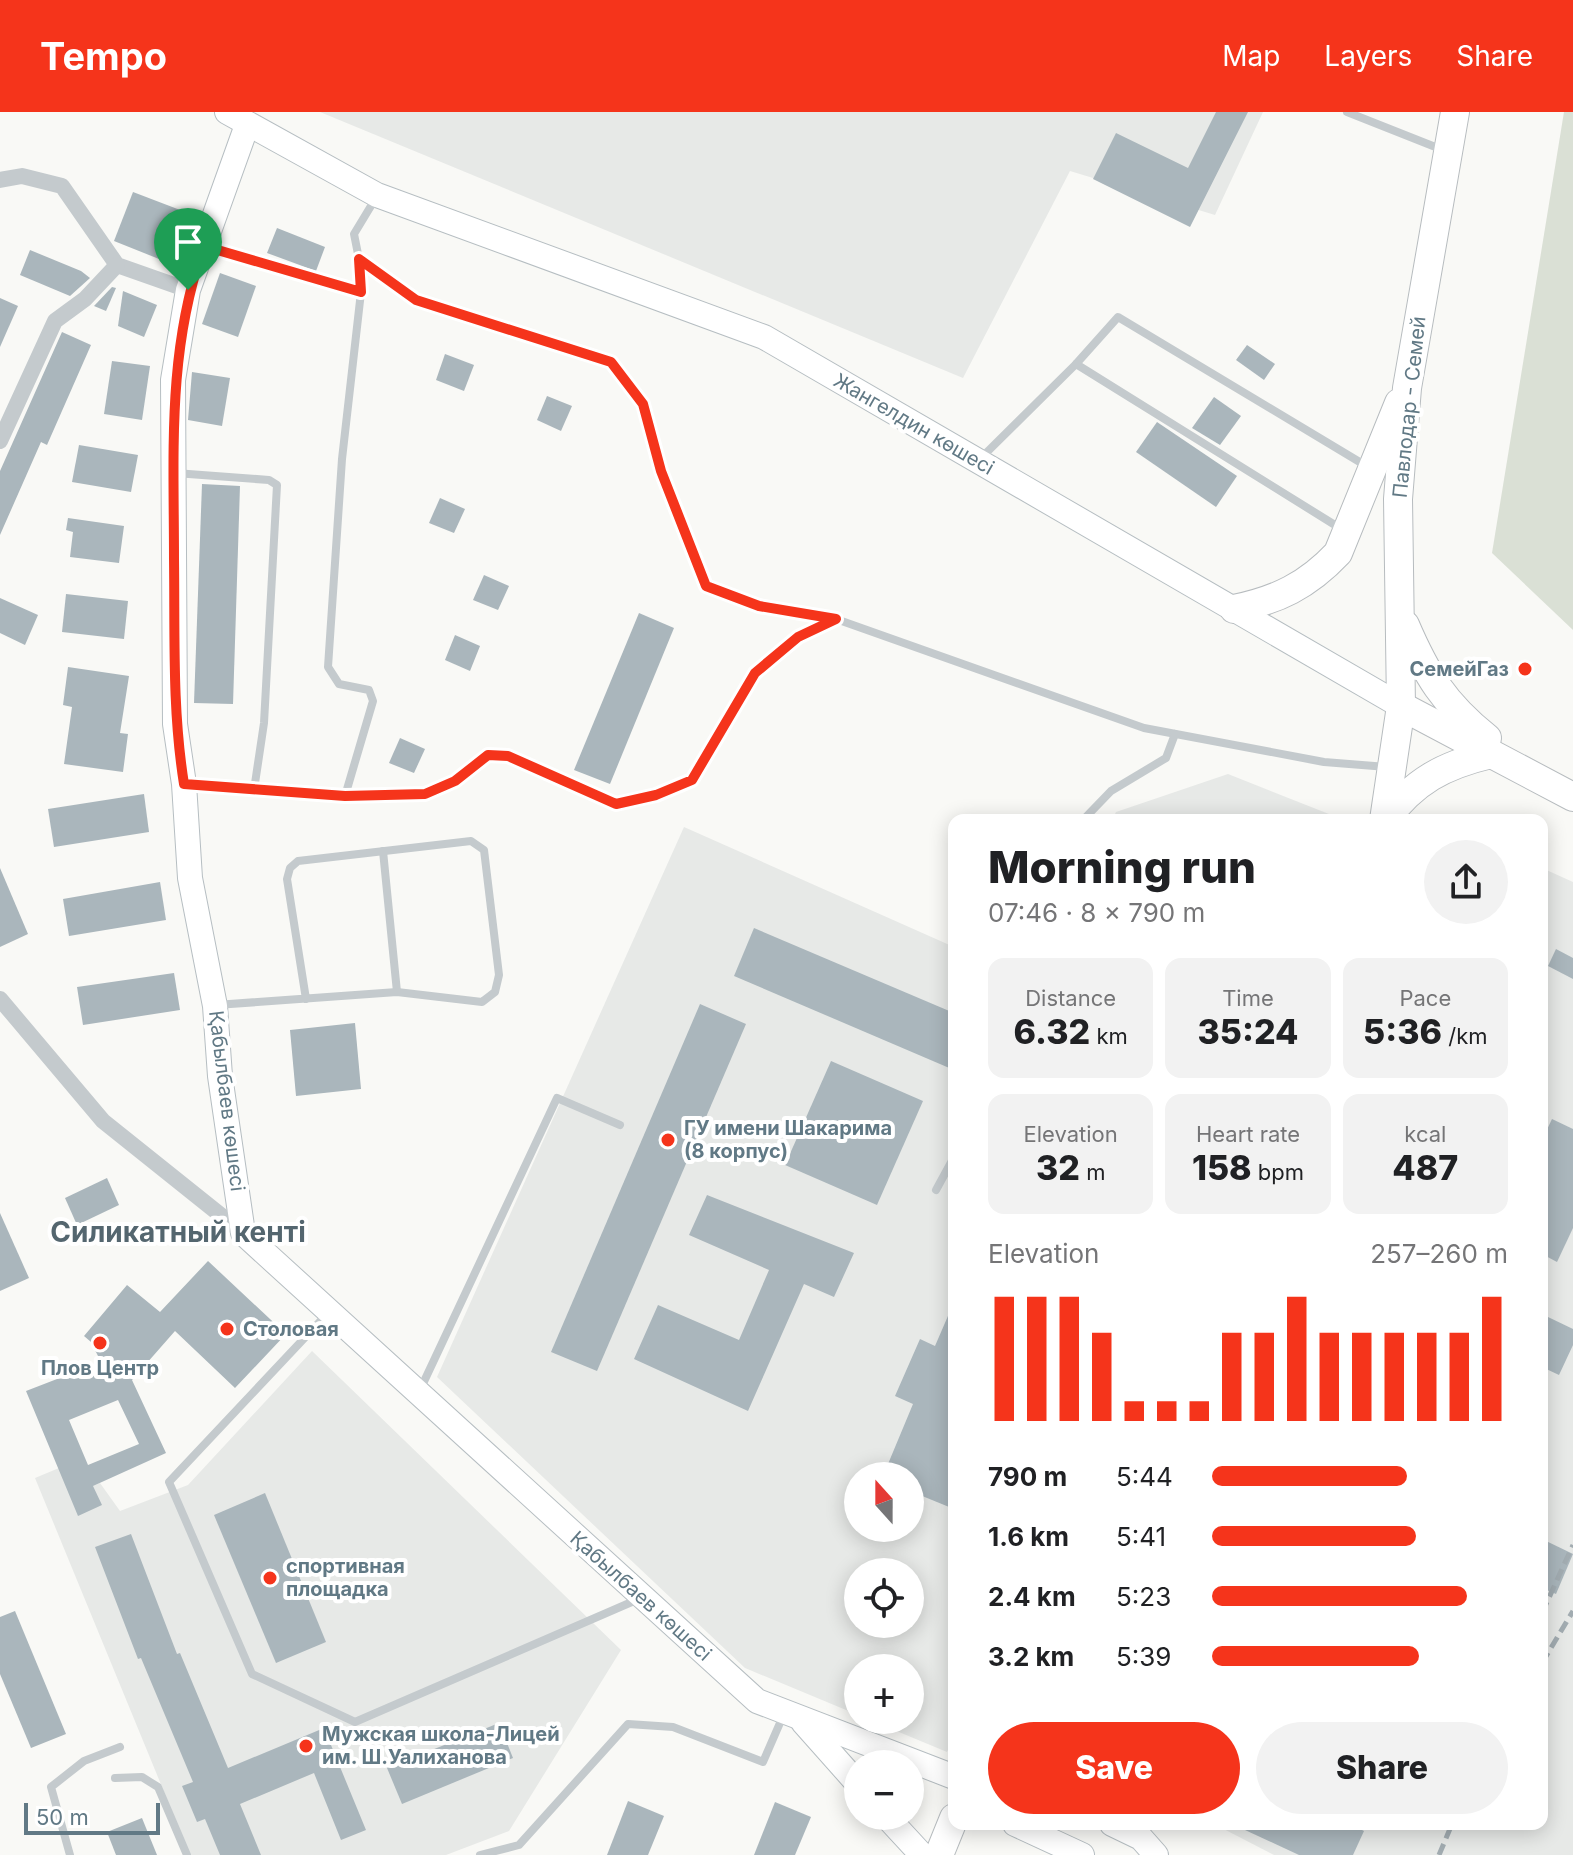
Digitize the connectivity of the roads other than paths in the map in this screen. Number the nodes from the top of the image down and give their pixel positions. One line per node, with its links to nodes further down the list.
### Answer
1 (1347, 112): 4 (lane)
2 (1455, 112): 4 (highway, Павлодар - Семей)
3 (237, 118): 6 (main road, Жангелдин көшесі); 7 (main road, Қабылбаев көшесі)
4 (1447, 152): 13 (highway, Павлодар - Семей)
5 (0, 180): 9 (street)
6 (377, 195): 8 (lane); 15 (main road, Жангелдин көшесі)
7 (204, 246): 10 (main road, Қабылбаев көшесі); 11 (lane)
8 (359, 259): 11 (lane); 21 (lane)
9 (117, 265): 10 (street); 14 (street)
10 (188, 290): 17 (main road, Қабылбаев көшесі)
11 (361, 292): 28 (lane)
12 (1076, 364): 15 (lane); 16 (lane); 18 (lane)
13 (1407, 388): 16 (highway); 20 (highway, Павлодар - Семей)
14 (0, 441)
15 (978, 461): 19 (main road, Жангелдин көшесі)
16 (1372, 469): 18 (highway)
17 (174, 473): 26 (main road, Қабылбаев көшесі); 27 (lane)
18 (1347, 533): 19 (highway)
19 (1234, 609): 22 (main road, Жангелдин көшесі)
20 (1401, 615): 22 (highway, Павлодар - Семей); 24 (highway)
21 (836, 619): 23 (lane); 28 (lane)
22 (1401, 706): 24 (highway, Жангелдин көшесі); 25 (highway, Павлодар - Семей)
23 (1175, 734): 25 (lane); 30 (lane)
24 (1504, 761): 29 (highway, Жангелдин көшесі); 32 (highway)
25 (1391, 767): 31 (highway, Павлодар - Семей)
26 (184, 784): 27 (lane); 37 (main road, Қабылбаев көшесі)
27 (254, 790): 28 (lane)
28 (345, 796)
29 (1573, 797)
30 (1089, 814)
31 (1385, 814)
32 (1389, 814)
33 (383, 851): 34 (lane); 34 (lane); 36 (lane)
34 (397, 992): 36 (lane)
35 (0, 999): 41 (street)
36 (306, 999): 37 (lane)
37 (215, 1006): 41 (main road, Қабылбаев көшесі)
38 (620, 1125): 43 (lane)
39 (948, 1168): 40 (lane)
40 (936, 1190)
41 (243, 1233): 42 (main road, Қабылбаев көшесі)
42 (329, 1313): 43 (main road, Қабылбаев көшесі); 44 (lane)
43 (418, 1394): 44 (main road, Қабылбаев көшесі)
44 (643, 1597): 45 (main road, Қабылбаев көшесі)
45 (792, 1714): 47 (main road); 48 (main road, Қабылбаев көшесі); 56 (lane)
46 (120, 1747): 54 (lane)
47 (844, 1769)
48 (948, 1775)
49 (115, 1778): 55 (lane)
50 (899, 1830): 57 (main road)
51 (949, 1830): 58 (highway)
52 (1028, 1830): 59 (main road)
53 (1124, 1830): 60 (main road)
54 (70, 1855)
55 (187, 1855)
56 (480, 1855)
57 (922, 1855)
58 (939, 1855)
59 (1082, 1855)
60 (1156, 1855)

